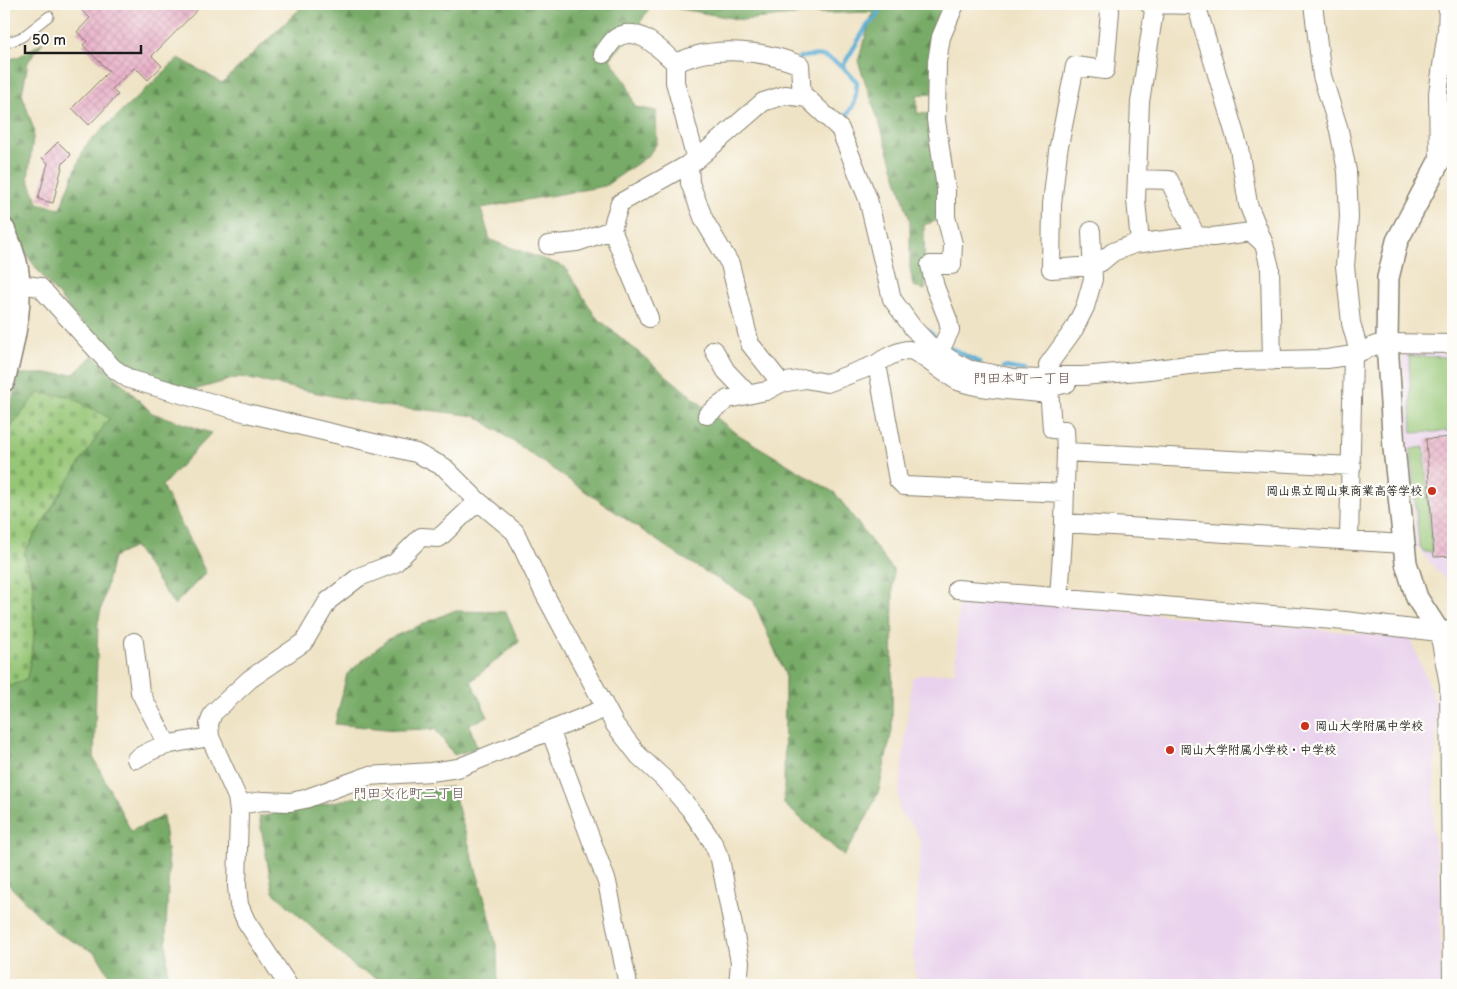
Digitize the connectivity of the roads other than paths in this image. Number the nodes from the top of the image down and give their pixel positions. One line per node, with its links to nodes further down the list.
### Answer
1 (955, 4): 29 (street)
2 (1109, 4): 24 (street)
3 (1149, 4): 4 (street)
4 (1155, 4): 5 (street); 16 (street)
5 (1196, 4): 22 (street)
6 (1313, 4): 31 (street)
7 (1448, 4): 14 (street)
8 (49, 16): 9 (lane)
9 (4, 44)
10 (603, 54): 11 (street)
11 (675, 62): 12 (street); 15 (street)
12 (802, 93): 15 (street); 29 (street)
13 (1453, 135): 14 (street)
14 (1439, 161): 27 (street)
15 (693, 162): 18 (street); 36 (street)
16 (1137, 179): 20 (street); 21 (street)
17 (4, 229): 25 (street)
18 (612, 230): 23 (street); 26 (street)
19 (1091, 231): 24 (street)
20 (1196, 236): 21 (street); 22 (street)
21 (1140, 243): 24 (street)
22 (1264, 244): 32 (street)
23 (548, 245)
24 (1093, 266): 34 (street)
25 (20, 284): 35 (street); 42 (street)
26 (649, 318)
27 (1387, 343): 28 (street); 31 (street); 45 (street)
28 (1453, 344)
29 (942, 347): 34 (street)
30 (714, 350): 37 (street)
31 (1356, 353): 32 (street); 40 (street)
32 (1272, 361): 34 (street)
33 (877, 364): 34 (street); 36 (street); 41 (street)
34 (1049, 376): 39 (street)
35 (4, 381)
36 (781, 383): 37 (street)
37 (748, 394): 38 (street)
38 (707, 415)
39 (1066, 452): 40 (street); 41 (street)
40 (1352, 466): 44 (street)
41 (1065, 493): 43 (street)
42 (478, 501): 50 (street); 52 (street)
43 (1064, 523): 44 (street); 47 (street)
44 (1349, 540): 45 (street)
45 (1404, 544): 48 (street)
46 (957, 589): 47 (street)
47 (1059, 598): 48 (street)
48 (1446, 632): 55 (street)
49 (134, 642): 53 (street)
50 (606, 708): 51 (street); 59 (street)
51 (550, 730): 56 (street); 58 (street)
52 (210, 737): 53 (street); 56 (street)
53 (167, 744): 54 (street)
54 (136, 759)
55 (1451, 803): 60 (street)
56 (238, 805): 57 (street)
57 (288, 985)
58 (628, 985)
59 (738, 985)
60 (1452, 985)

